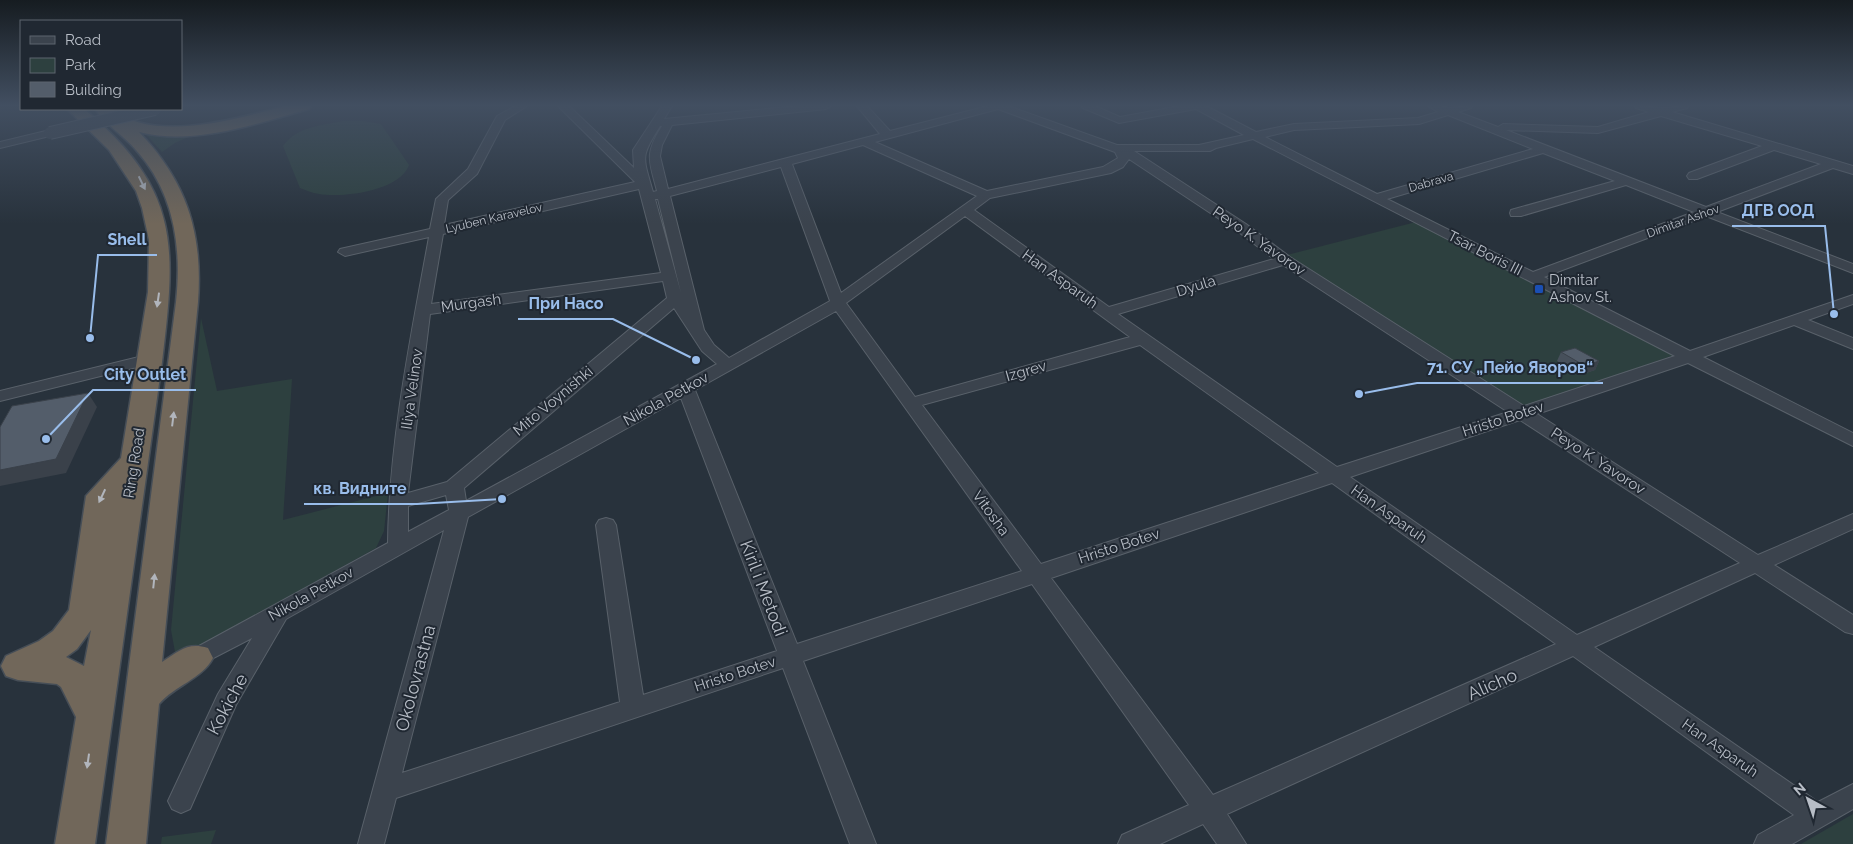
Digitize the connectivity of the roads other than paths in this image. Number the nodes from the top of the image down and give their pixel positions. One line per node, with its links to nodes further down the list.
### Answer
1 (114, 145): 48 (highway, Ring Road, one-way to 48)
2 (143, 145): 22 (highway)
3 (180, 145): 22 (highway)
4 (487, 145): 32 (street, Iliya Velinov)
5 (601, 145): 25 (street)
6 (642, 145): 25 (street)
7 (657, 145): 26 (street)
8 (846, 145): 19 (street, Lyuben Karavelov)
9 (873, 145): 27 (street)
10 (1111, 145): 15 (street)
11 (1210, 145): 16 (street)
12 (1274, 145): 18 (street, Tsar Boris III)
13 (1535, 145): 17 (street)
14 (1773, 146): 20 (street); 23 (street)
15 (1118, 148): 16 (street); 27 (street, Nikola Petkov); 34 (street, Peyo K. Yavorov)
16 (1199, 148): 18 (street)
17 (1544, 149): 24 (street); 28 (street, Dabrava)
18 (1293, 156): 28 (street, Tsar Boris III)
19 (784, 162): 26 (street, Lyuben Karavelov); 40 (street, Vitosha)
20 (1833, 164): 21 (street); 30 (street, Dimitar Ashov)
21 (1853, 170)
22 (164, 174): 68 (highway, one-way to 22)
23 (1693, 176)
24 (1627, 182): 30 (street); 31 (street)
25 (645, 190): 26 (street, Lyuben Karavelov); 32 (street, Lyuben Karavelov); 36 (street)
26 (665, 194): 44 (street)
27 (986, 195): 29 (street, Nikola Petkov)
28 (1375, 198): 37 (street, Tsar Boris III)
29 (964, 209): 40 (street, Nikola Petkov); 42 (street, Han Asparuh)
30 (1706, 212): 35 (street); 37 (street, Dimitar Ashov)
31 (1516, 214)
32 (435, 231): 33 (street, Lyuben Karavelov); 41 (street, Iliya Velinov)
33 (345, 252)
34 (1285, 260): 42 (street, Dyula); 53 (street, Peyo K. Yavorov)
35 (1853, 269)
36 (668, 276): 39 (street); 41 (street, Murgash)
37 (1532, 277): 47 (street, Tsar Boris III)
38 (1853, 298): 43 (street, Hristo Botev)
39 (675, 299): 44 (street); 57 (street, Mito Voynishki)
40 (838, 303): 49 (street, Nikola Petkov); 52 (street, Vitosha)
41 (423, 310): 58 (street, Iliya Velinov)
42 (1106, 313): 45 (street, Han Asparuh)
43 (1793, 319): 46 (street); 47 (street, Hristo Botev)
44 (698, 334): 49 (street)
45 (1142, 338): 52 (street, Izgrev); 56 (street, Han Asparuh)
46 (1853, 344)
47 (1687, 357): 53 (street, Hristo Botev); 54 (street, Tsar Boris III)
48 (150, 358): 51 (street); 55 (highway, Ring Road)
49 (727, 365): 50 (street, Nikola Petkov)
50 (686, 388): 59 (street, Nikola Petkov); 69 (street, Kiril i Metodi)
51 (0, 396)
52 (911, 403): 64 (street, Vitosha)
53 (1523, 412): 56 (street, Hristo Botev); 63 (street, Peyo K. Yavorov)
54 (1853, 440)
55 (134, 460): 71 (highway, one-way to 71); 74 (highway, Ring Road)
56 (1333, 474): 64 (street, Hristo Botev); 67 (street, Han Asparuh)
57 (454, 486): 58 (street); 59 (street)
58 (398, 502): 62 (street, Iliya Velinov)
59 (459, 512): 62 (street, Nikola Petkov); 75 (street, Okolovrastna)
60 (1853, 521): 63 (street, Alicho)
61 (606, 525): 73 (street)
62 (398, 546): 65 (street, Nikola Petkov)
63 (1759, 564): 66 (street, Peyo K. Yavorov); 67 (street, Alicho)
64 (1036, 573): 69 (street, Hristo Botev); 78 (street, Vitosha)
65 (280, 612): 70 (street, Nikola Petkov); 77 (street, Kokiche)
66 (1853, 626)
67 (1576, 647): 78 (street, Alicho); 79 (street, Han Asparuh)
68 (146, 654): 70 (highway); 72 (highway)
69 (790, 656): 73 (street, Hristo Botev); 83 (street, Kiril i Metodi)
70 (196, 658): 72 (highway)
71 (9, 669): 74 (highway)
72 (142, 700): 81 (highway)
73 (633, 708): 75 (street, Hristo Botev)
74 (94, 716): 80 (highway, Ring Road, one-way to 80)
75 (384, 791): 82 (street, Okolovrastna)
76 (1853, 796): 79 (street)
77 (182, 801)
78 (1207, 809): 84 (street, Alicho); 85 (street, Vitosha)
79 (1816, 816): 86 (street)
80 (75, 844)
81 (126, 844)
82 (371, 844)
83 (863, 844)
84 (1131, 844)
85 (1233, 844)
86 (1767, 844)

